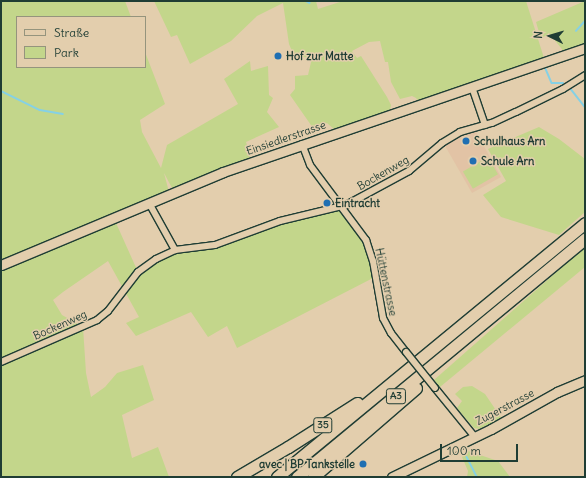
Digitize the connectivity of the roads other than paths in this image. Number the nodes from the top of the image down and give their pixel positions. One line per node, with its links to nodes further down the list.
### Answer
1 (585, 48): 3 (street, Einsiedlerstrasse)
2 (585, 76): 4 (street, Bockenweg)
3 (472, 87): 4 (street); 5 (street, Einsiedlerstrasse)
4 (485, 125): 7 (street, Bockenweg)
5 (302, 144): 6 (street, Einsiedlerstrasse); 7 (street, Hüttenstrasse)
6 (149, 203): 10 (street); 11 (street, Einsiedlerstrasse)
7 (341, 207): 10 (street, Bockenweg); 16 (street, Hüttenstrasse, bridge)
8 (585, 223): 14 (highway, A3)
9 (585, 239): 12 (highway, A3)
10 (175, 250): 13 (street, Bockenweg)
11 (1, 265)
12 (495, 314): 19 (highway, A3); 20 (highway)
13 (1, 362)
14 (407, 370): 17 (highway, 35); 18 (highway, A3)
15 (585, 380): 16 (street, Zugerstrasse)
16 (475, 437): 21 (street, Zugerstrasse)
17 (237, 477)
18 (277, 477)
19 (297, 477)
20 (313, 477)
21 (392, 477)

